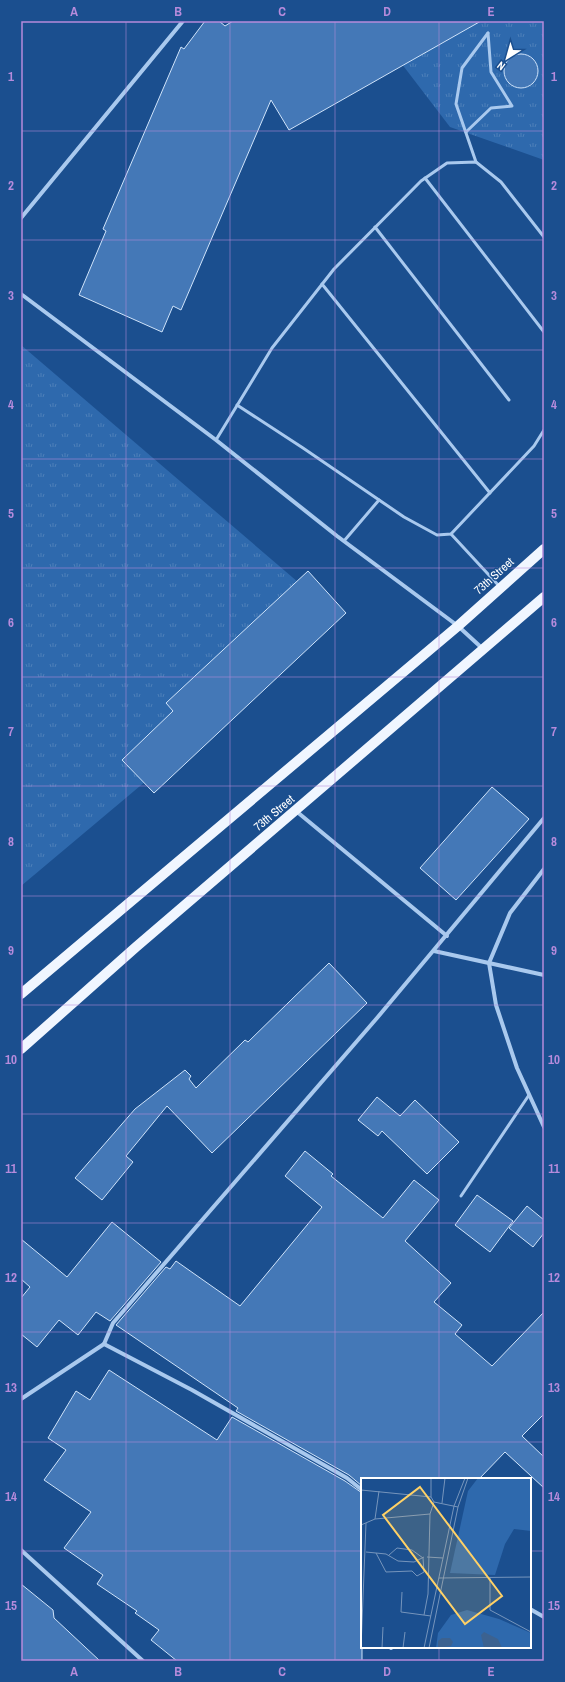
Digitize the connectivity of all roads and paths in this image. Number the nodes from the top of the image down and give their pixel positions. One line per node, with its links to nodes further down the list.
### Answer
1 (183, 21): 5 (street)
2 (466, 132): 2 (lane); 3 (lane)
3 (476, 162): 4 (lane); 7 (lane)
4 (425, 178): 6 (lane); 10 (lane)
5 (21, 218)
6 (375, 227): 8 (lane); 11 (lane)
7 (544, 237)
8 (322, 284): 12 (lane); 15 (lane)
9 (21, 294): 14 (street)
10 (544, 332)
11 (509, 400)
12 (237, 405): 14 (lane); 16 (lane)
13 (544, 430): 15 (lane)
14 (216, 440): 18 (street)
15 (490, 493): 17 (lane)
16 (379, 500): 17 (lane); 18 (lane)
17 (451, 534): 20 (lane)
18 (344, 541): 22 (street)
19 (544, 549): 20 (main road, 73th Street)
20 (500, 588): 22 (main road, 73th Street)
21 (544, 597): 23 (main road, 73th Street)
22 (458, 626): 23 (street); 31 (main road, 73th Street)
23 (483, 649): 24 (main road, 73th Street)
24 (296, 811): 27 (street); 32 (main road, 73th Street)
25 (544, 818): 27 (street)
26 (544, 869): 29 (street)
27 (447, 936): 28 (street)
28 (434, 951): 29 (street); 36 (street)
29 (489, 963): 30 (street); 33 (street)
30 (544, 975)
31 (21, 994)
32 (21, 1049)
33 (529, 1095): 34 (street); 35 (lane)
34 (544, 1127)
35 (461, 1196)
36 (104, 1344): 37 (street); 38 (street)
37 (21, 1399)
38 (361, 1489)
39 (21, 1550): 42 (street)
40 (531, 1610): 41 (street)
41 (544, 1617)
42 (143, 1661)

